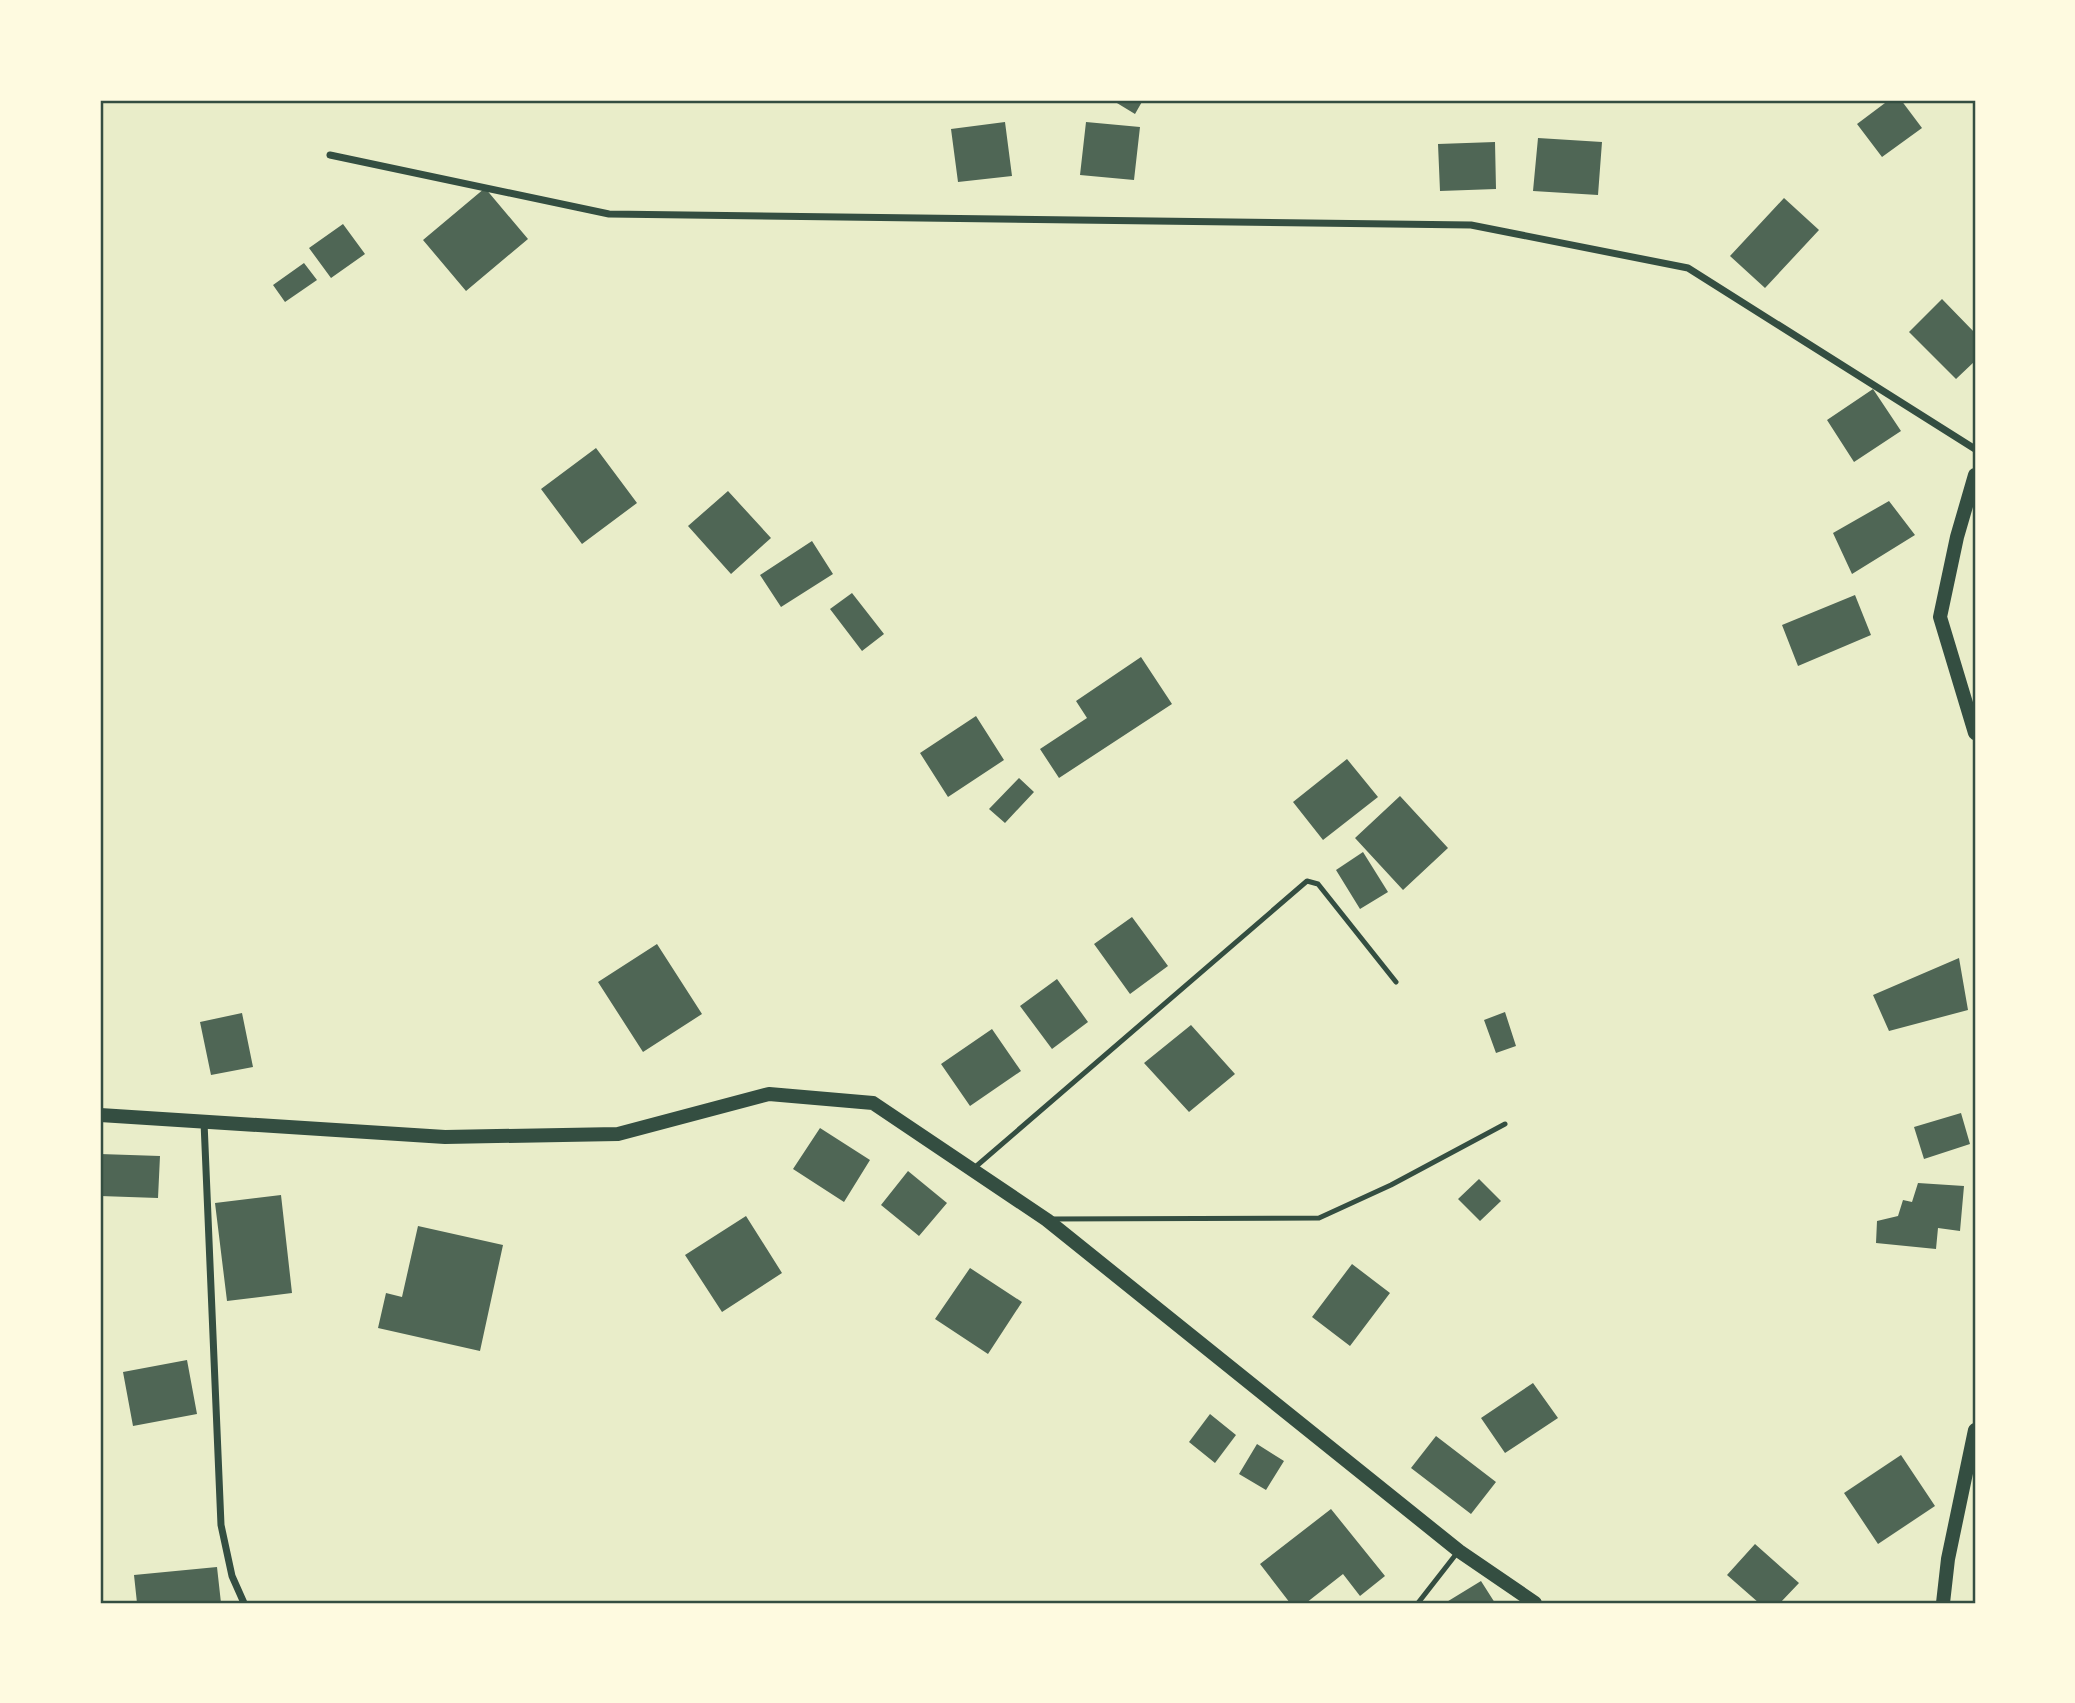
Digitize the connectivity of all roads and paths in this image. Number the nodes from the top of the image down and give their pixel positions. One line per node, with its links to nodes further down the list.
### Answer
1 (330, 155): 2 (street)
2 (1975, 449)
3 (1975, 475): 4 (main road)
4 (1975, 733)
5 (1396, 982): 9 (lane)
6 (100, 1115): 7 (main road)
7 (204, 1121): 9 (main road); 13 (street)
8 (1505, 1125): 10 (lane)
9 (972, 1170): 10 (main road)
10 (1047, 1220): 12 (main road)
11 (1975, 1430): 16 (main road)
12 (1459, 1551): 14 (lane); 15 (main road)
13 (244, 1603)
14 (1418, 1603)
15 (1535, 1603)
16 (1943, 1603)

